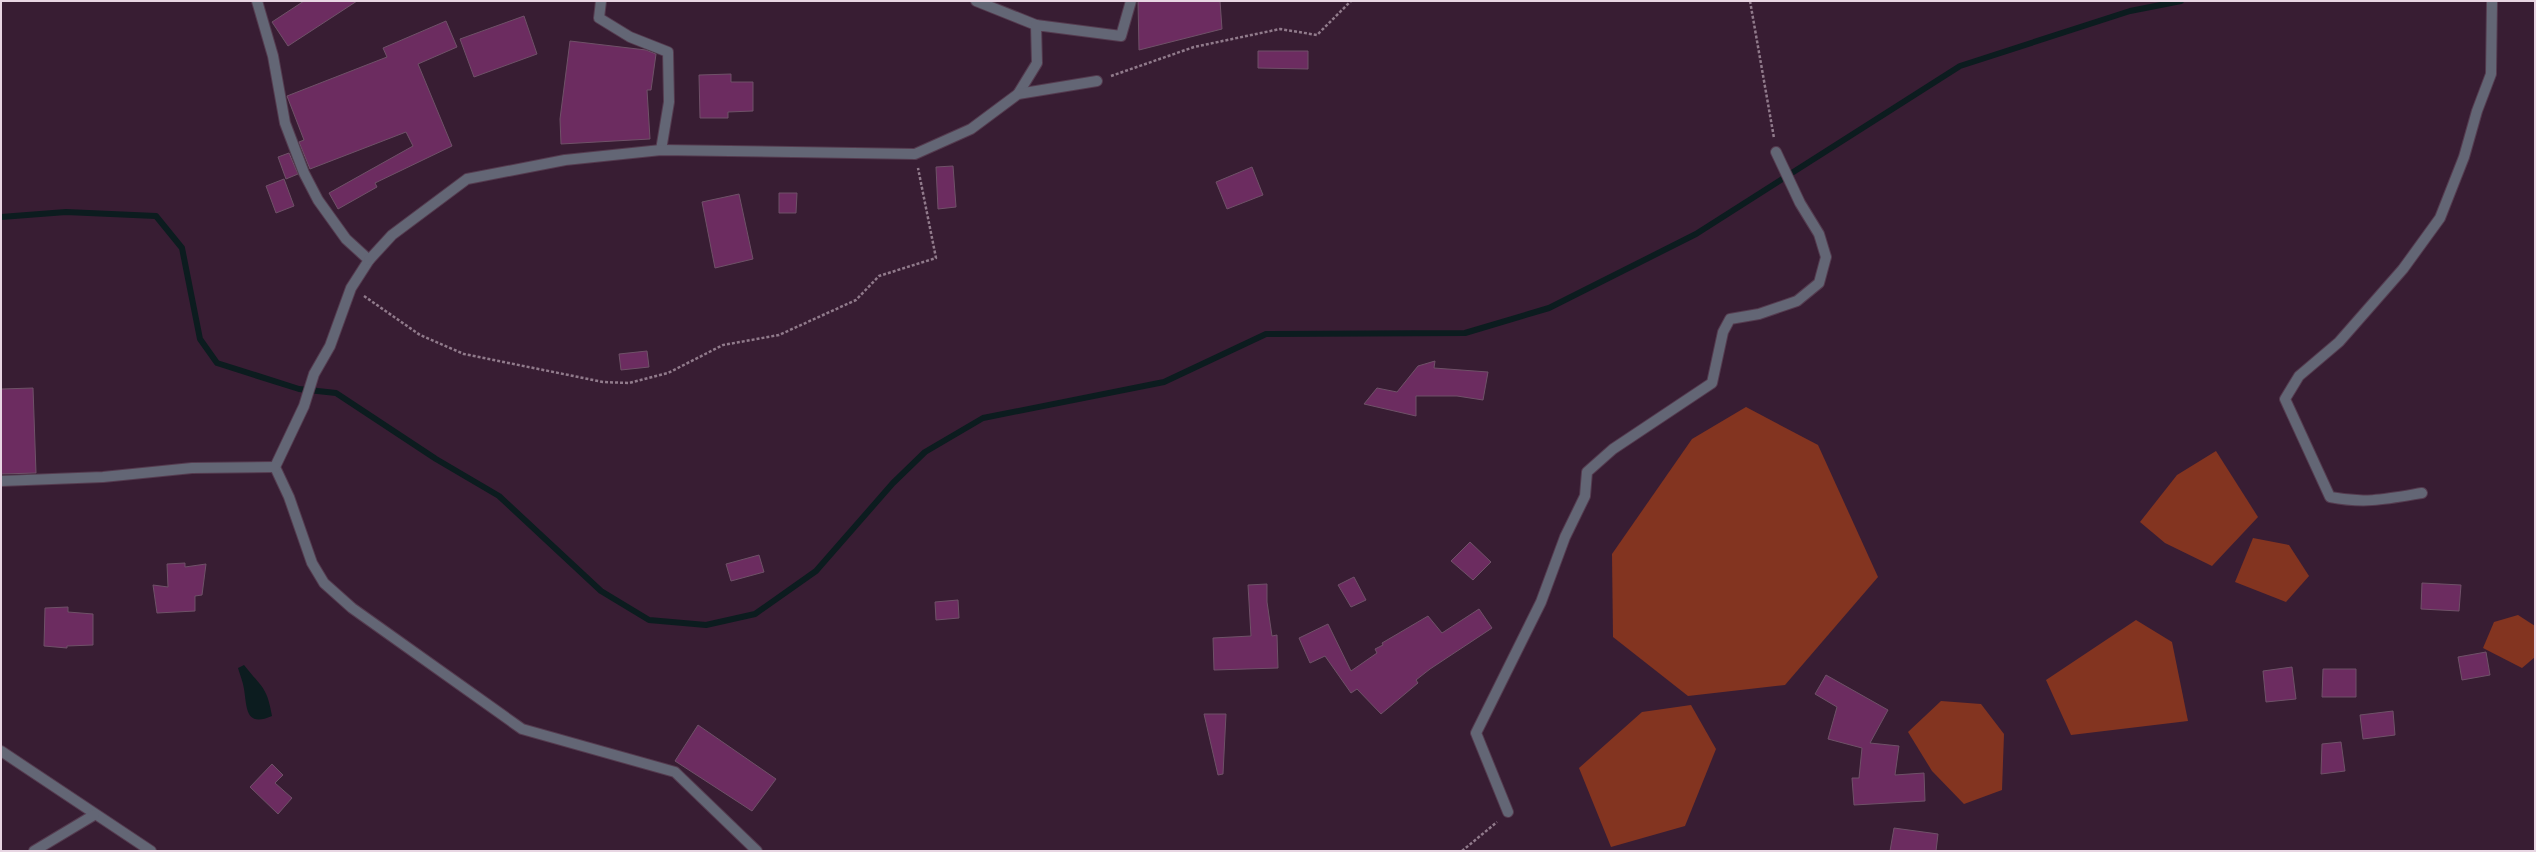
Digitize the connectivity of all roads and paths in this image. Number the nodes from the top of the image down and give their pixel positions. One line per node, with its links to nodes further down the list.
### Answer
1 (258, 1): 14 (street)
2 (601, 1): 11 (street)
3 (976, 1): 8 (street)
4 (1131, 1): 8 (street)
5 (1351, 1): 9 (path)
6 (1750, 1): 12 (path)
7 (2491, 2): 18 (street)
8 (1036, 25): 10 (street)
9 (1097, 81): 10 (street)
10 (1018, 94): 13 (street)
11 (661, 150): 13 (street); 14 (street)
12 (1776, 152): 20 (street)
13 (914, 154): 15 (path)
14 (369, 260): 15 (street)
15 (351, 288): 16 (street)
16 (275, 467): 17 (street); 24 (street)
17 (1, 481)
18 (2422, 493)
19 (1, 752): 21 (street)
20 (1508, 812): 25 (path)
21 (94, 815): 22 (street); 23 (street)
22 (34, 851)
23 (151, 851)
24 (757, 851)
25 (1462, 851)

